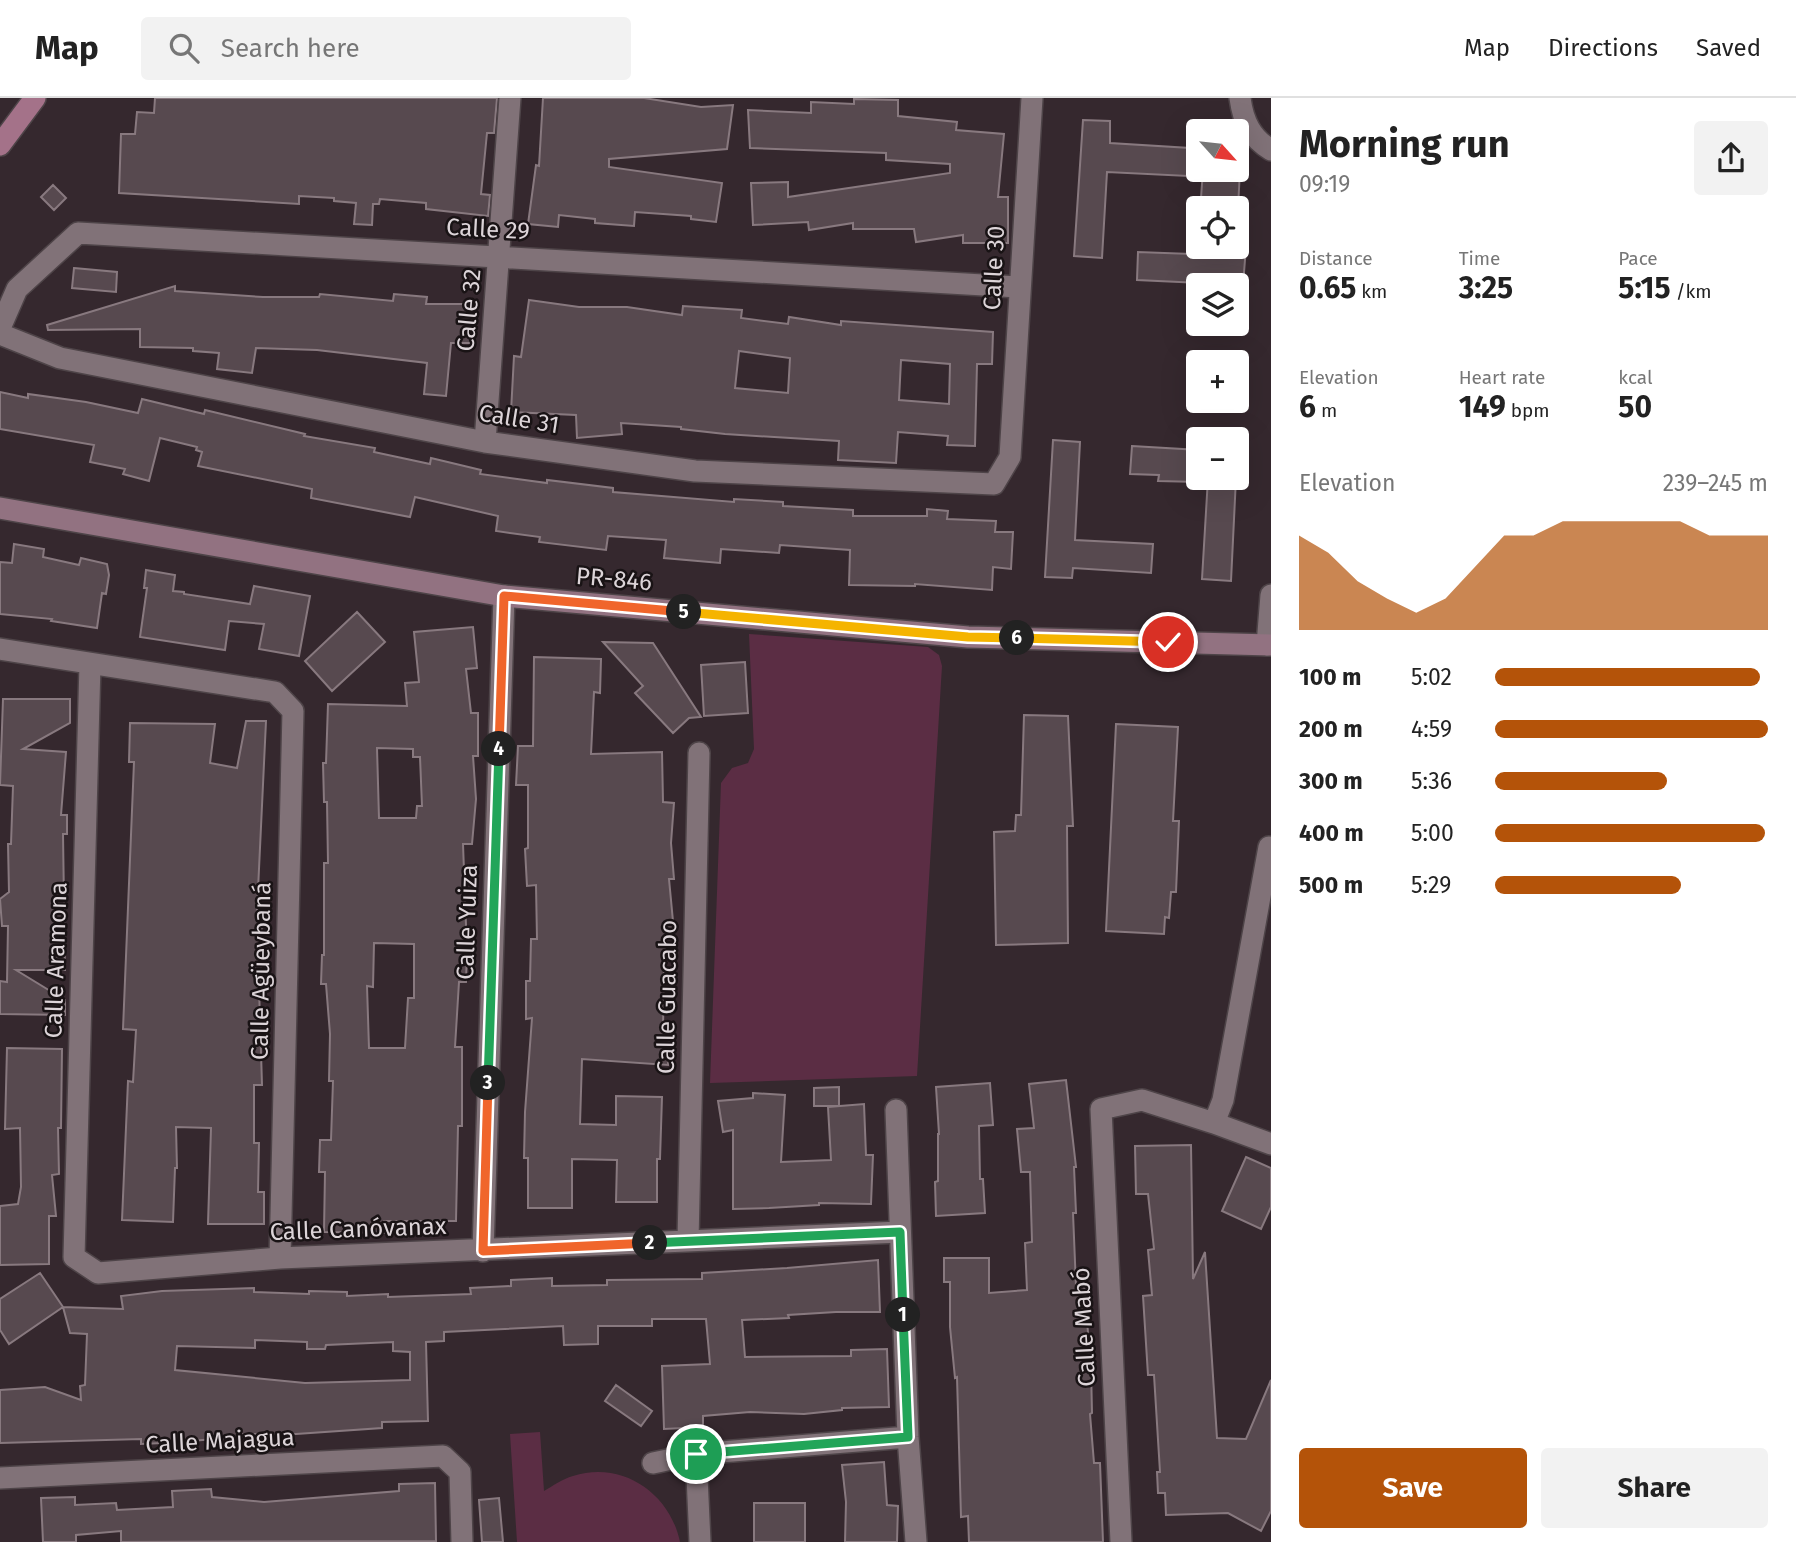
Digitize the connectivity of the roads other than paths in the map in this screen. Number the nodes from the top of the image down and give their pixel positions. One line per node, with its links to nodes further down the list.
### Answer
1 (35, 98): 5 (main road)
2 (510, 98): 7 (street, Calle 32)
3 (1032, 98): 8 (street, Calle 30)
4 (1240, 98): 6 (street)
5 (0, 145)
6 (1271, 150)
7 (500, 256): 8 (street, Calle 29); 9 (street, Calle 29); 11 (street, Calle 32)
8 (1019, 287): 12 (street, Calle 30)
9 (0, 328)
10 (0, 334): 11 (street, Calle 31)
11 (485, 442): 12 (street, Calle 31)
12 (1011, 442)
13 (0, 508): 15 (street, PR-846 / PR-846)
14 (1271, 595): 16 (street)
15 (504, 596): 16 (street, PR-846 / PR-846); 26 (street, Calle Yuiza)
16 (1269, 645)
17 (0, 649): 18 (street)
18 (90, 664): 27 (street, Calle Aramona); 28 (street, Calle Agüeybaná)
19 (699, 753): 25 (street, Calle Guacabo)
20 (1270, 847): 22 (street)
21 (896, 1110): 24 (street)
22 (1214, 1123): 23 (street); 36 (street, Calle Mabó)
23 (1271, 1144)
24 (900, 1232): 25 (street, Calle Canóvanax); 29 (street)
25 (688, 1241): 26 (street, Calle Canóvanax)
26 (483, 1251): 28 (street, Calle Canóvanax)
27 (74, 1257): 28 (street, Calle Canóvanax)
28 (280, 1258)
29 (908, 1437): 30 (street); 35 (street)
30 (696, 1454): 31 (street); 34 (street)
31 (653, 1463)
32 (0, 1478): 33 (street, Calle Majagua)
33 (462, 1542)
34 (700, 1542)
35 (916, 1542)
36 (1121, 1542)

